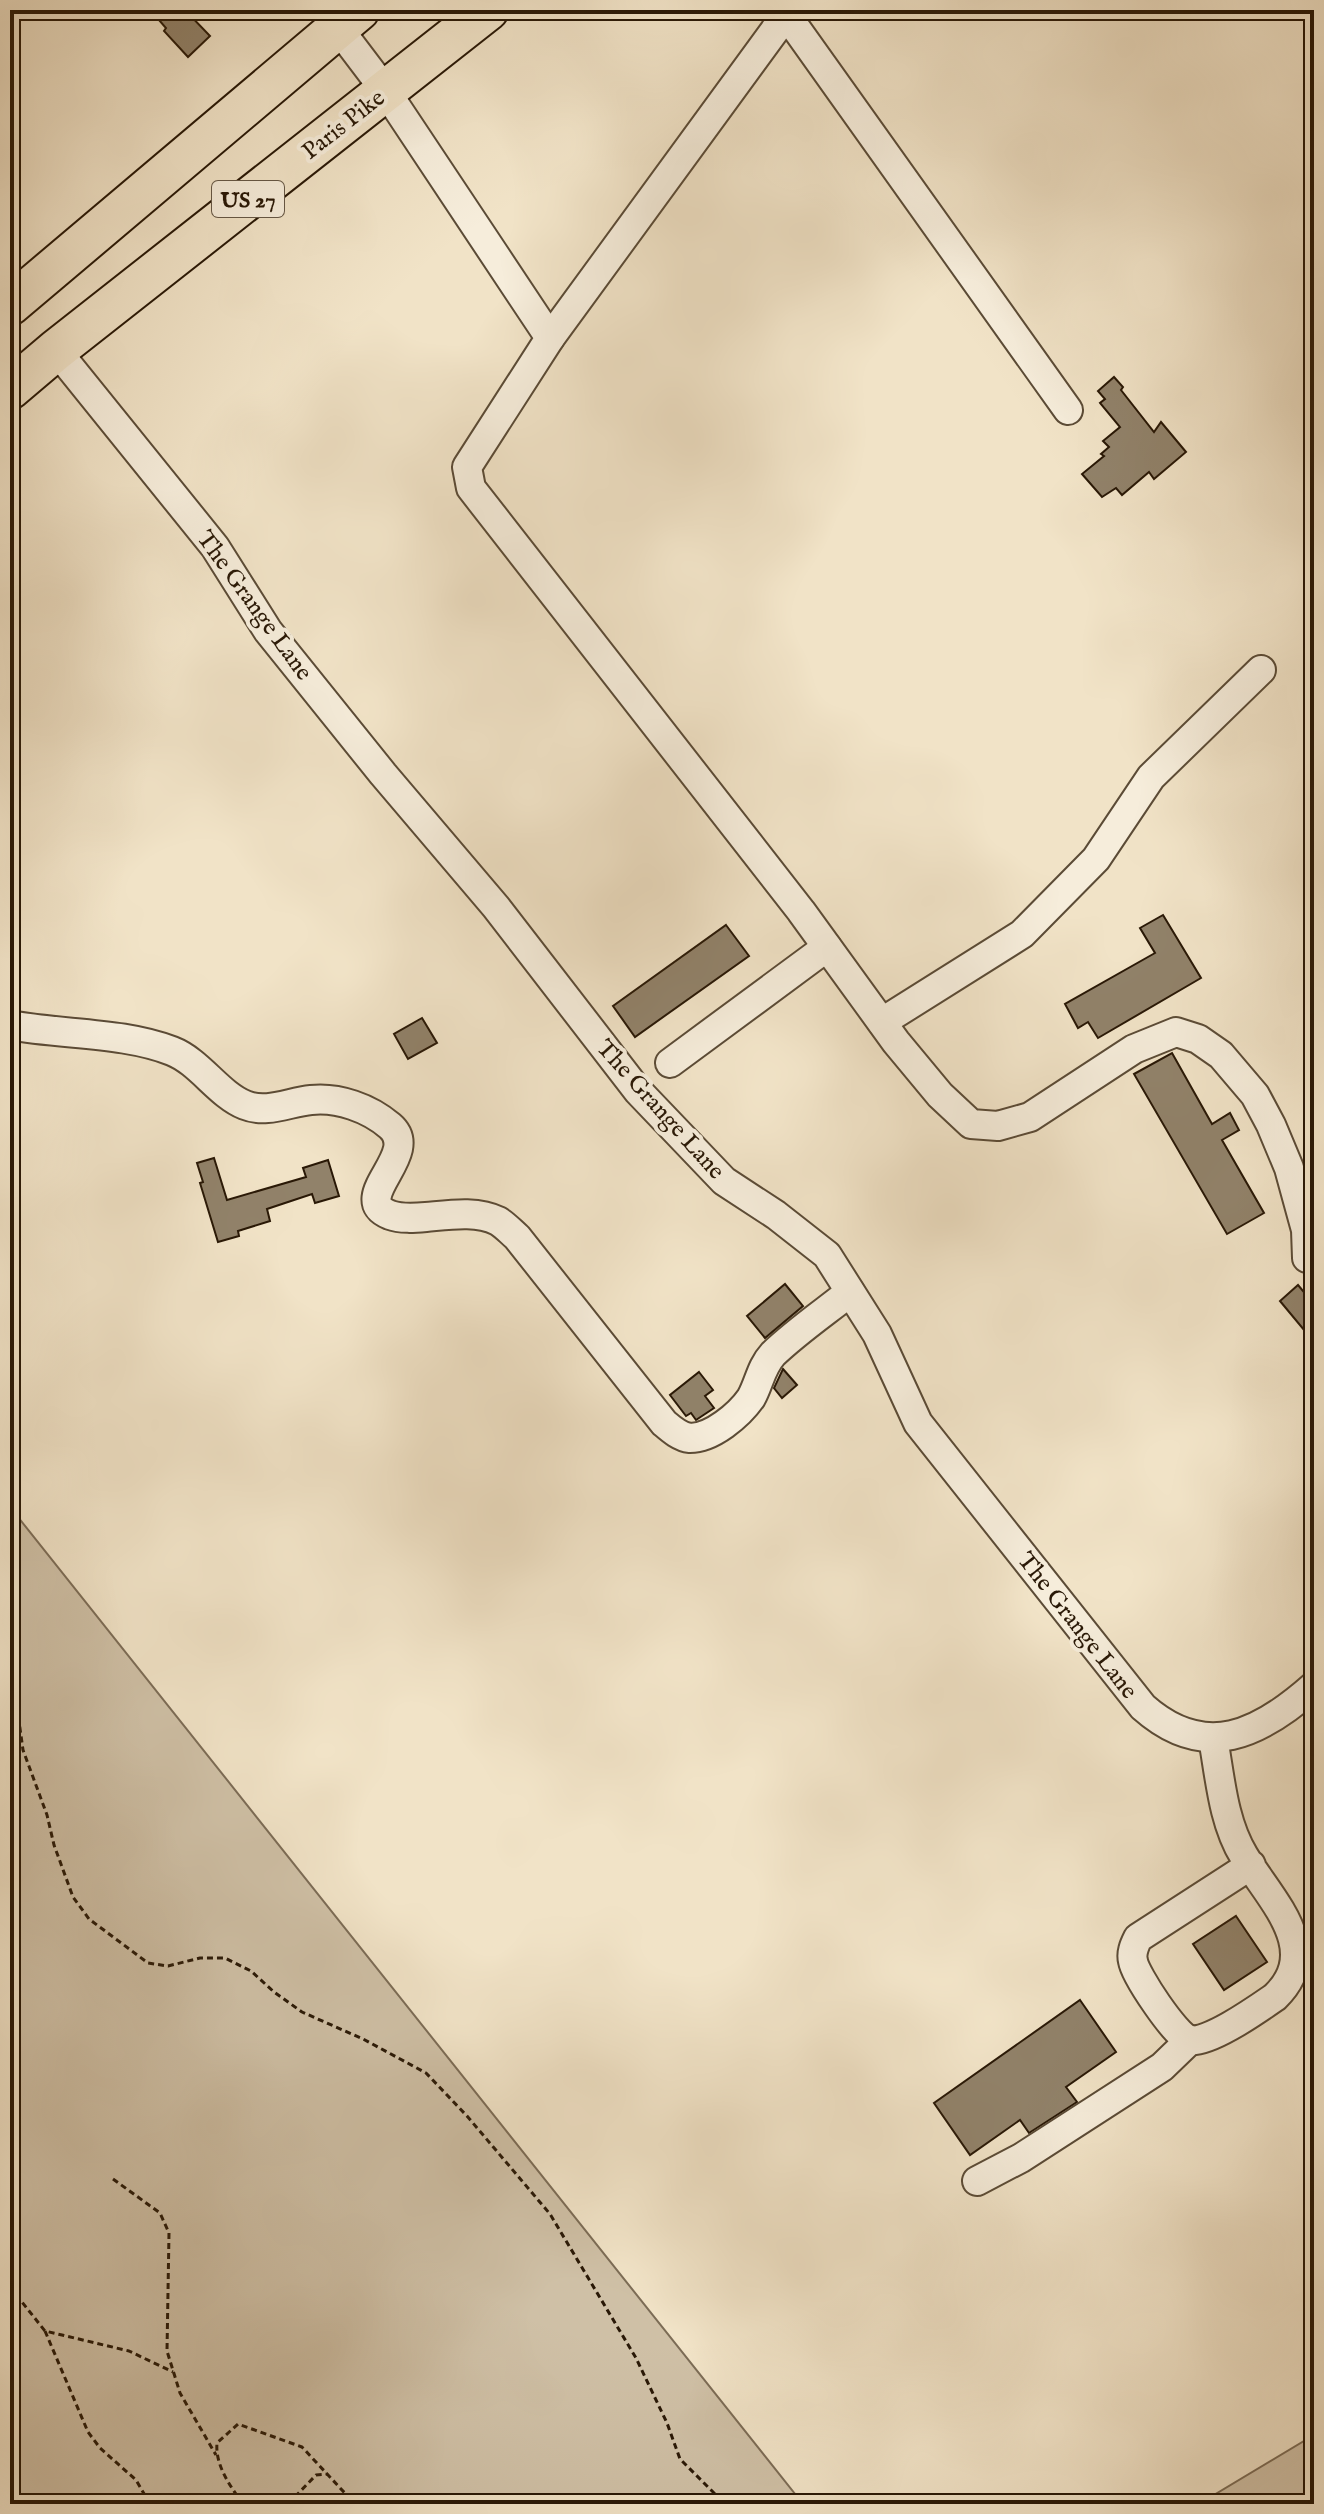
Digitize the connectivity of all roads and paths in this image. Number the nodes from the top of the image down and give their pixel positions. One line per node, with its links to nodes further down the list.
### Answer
1 (488, 10): 4 (highway, Paris Pike / US 27)
2 (784, 12): 6 (street); 9 (street)
3 (344, 16): 4 (street); 5 (highway, US 27)
4 (385, 90): 6 (street); 7 (highway, Paris Pike / US 27)
5 (10, 305)
6 (550, 338): 11 (street)
7 (56, 350): 8 (highway, Paris Pike / US 27); 16 (street, The Grange Lane)
8 (10, 389)
9 (1068, 410)
10 (1261, 670): 12 (street)
11 (827, 947): 12 (street); 14 (street)
12 (882, 1022): 15 (street)
13 (10, 1025): 16 (street)
14 (670, 1063)
15 (1307, 1258)
16 (850, 1292): 19 (street, The Grange Lane)
17 (10, 1638): 33 (path)
18 (1314, 1686): 19 (street, The Grange Lane)
19 (1213, 1738): 20 (street)
20 (1251, 1865): 21 (street); 21 (street)
21 (1190, 2040): 23 (street)
22 (113, 2179): 26 (path)
23 (977, 2181)
24 (10, 2287): 25 (path)
25 (45, 2331): 26 (path); 29 (path)
26 (173, 2372): 27 (path)
27 (216, 2455): 28 (path); 30 (path)
28 (328, 2474): 31 (path); 32 (path)
29 (150, 2504)
30 (243, 2504)
31 (288, 2504)
32 (355, 2504)
33 (720, 2504)

